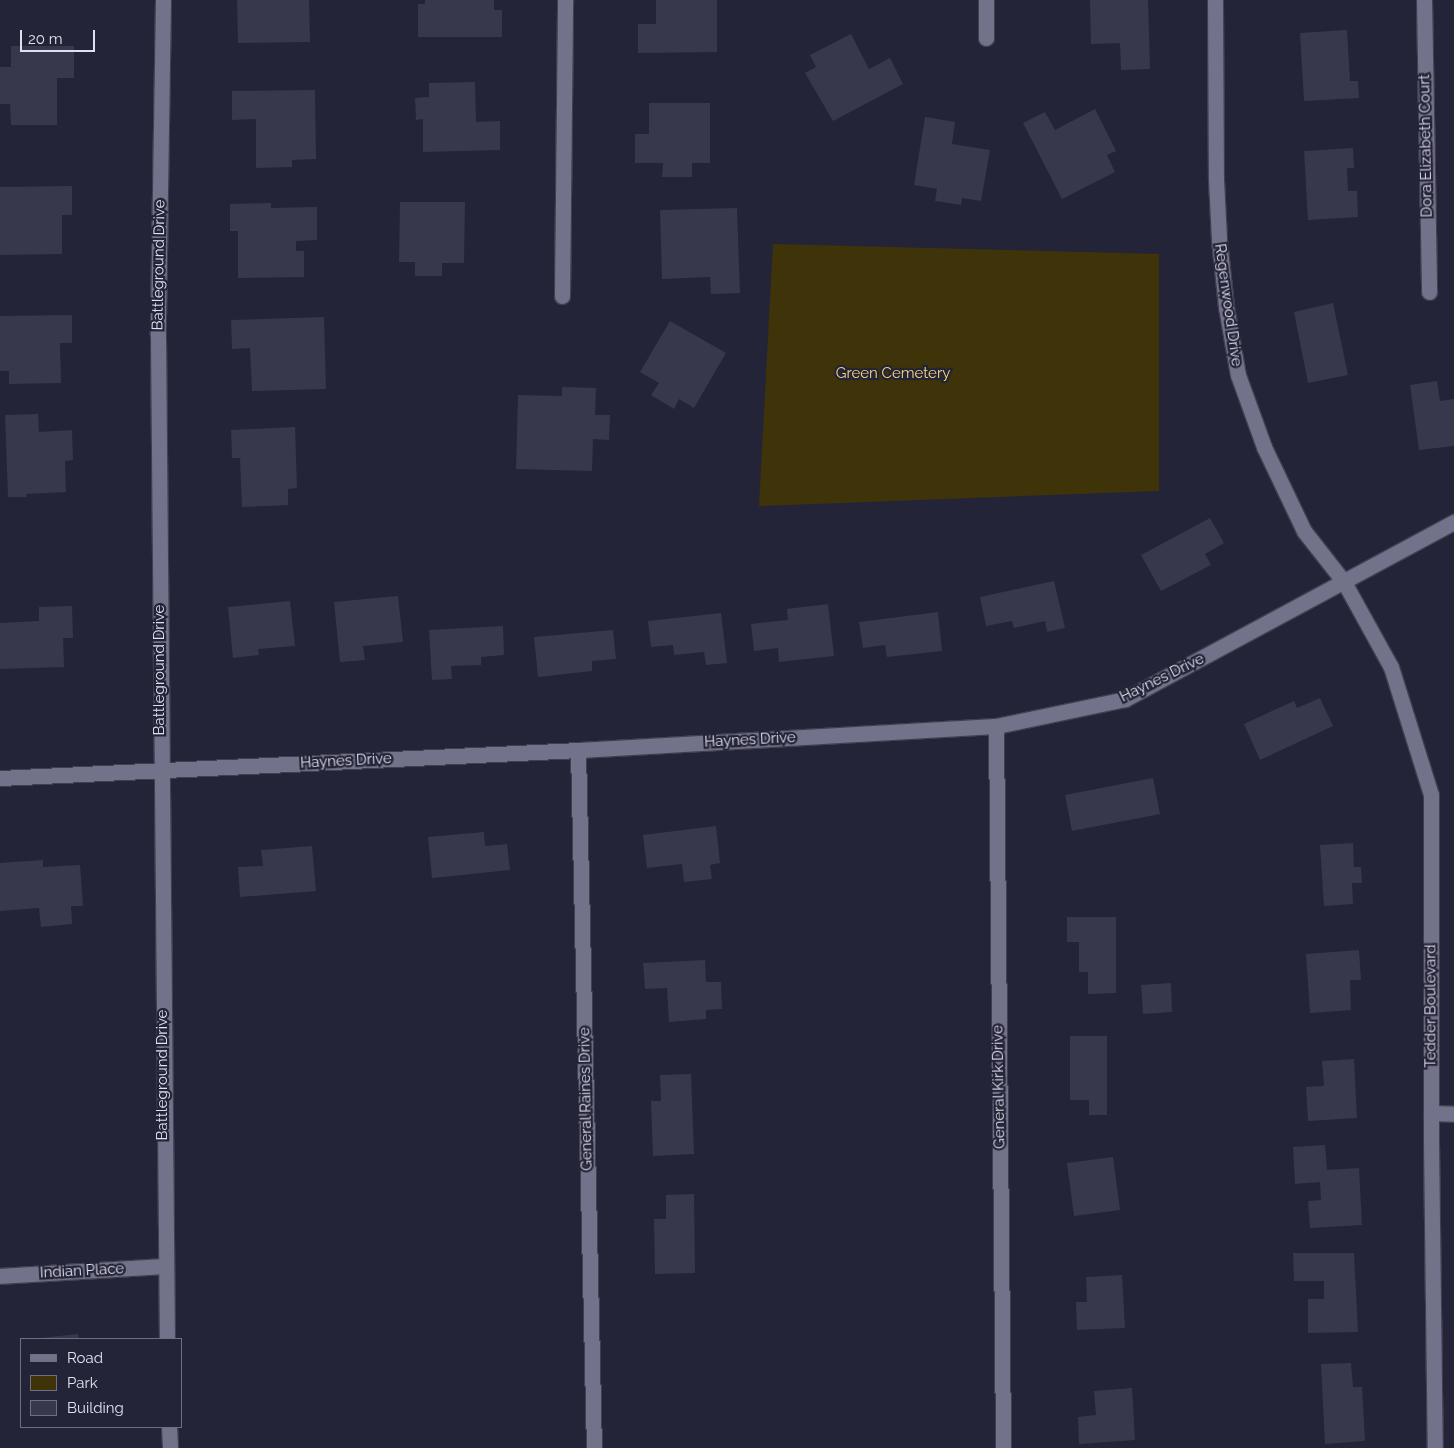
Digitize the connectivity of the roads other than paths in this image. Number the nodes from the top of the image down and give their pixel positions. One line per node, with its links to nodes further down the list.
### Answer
1 (163, 0): 13 (street, Battleground Drive)
2 (565, 0): 8 (street)
3 (986, 0): 6 (street)
4 (1215, 0): 10 (street, Regenwood Drive)
5 (1424, 0): 7 (street, Dora Elizabeth Court)
6 (986, 38)
7 (1429, 292)
8 (562, 296)
9 (1454, 522): 10 (street, Haynes Drive)
10 (1344, 582): 11 (street, Haynes Drive); 15 (street, Tedder Boulevard)
11 (996, 726): 12 (street, Haynes Drive); 23 (street, General Kirk Drive)
12 (578, 750): 13 (street, Haynes Drive); 22 (street, General Raines Drive)
13 (161, 769): 14 (street, Haynes Drive); 17 (street, Battleground Drive)
14 (0, 778)
15 (1431, 1113): 16 (street); 24 (street, Tedder Boulevard)
16 (1454, 1114)
17 (165, 1266): 18 (street, Indian Place); 19 (street, Battleground Drive)
18 (0, 1276)
19 (167, 1338)
20 (169, 1428): 21 (street)
21 (170, 1448)
22 (594, 1448)
23 (1003, 1448)
24 (1436, 1448)

